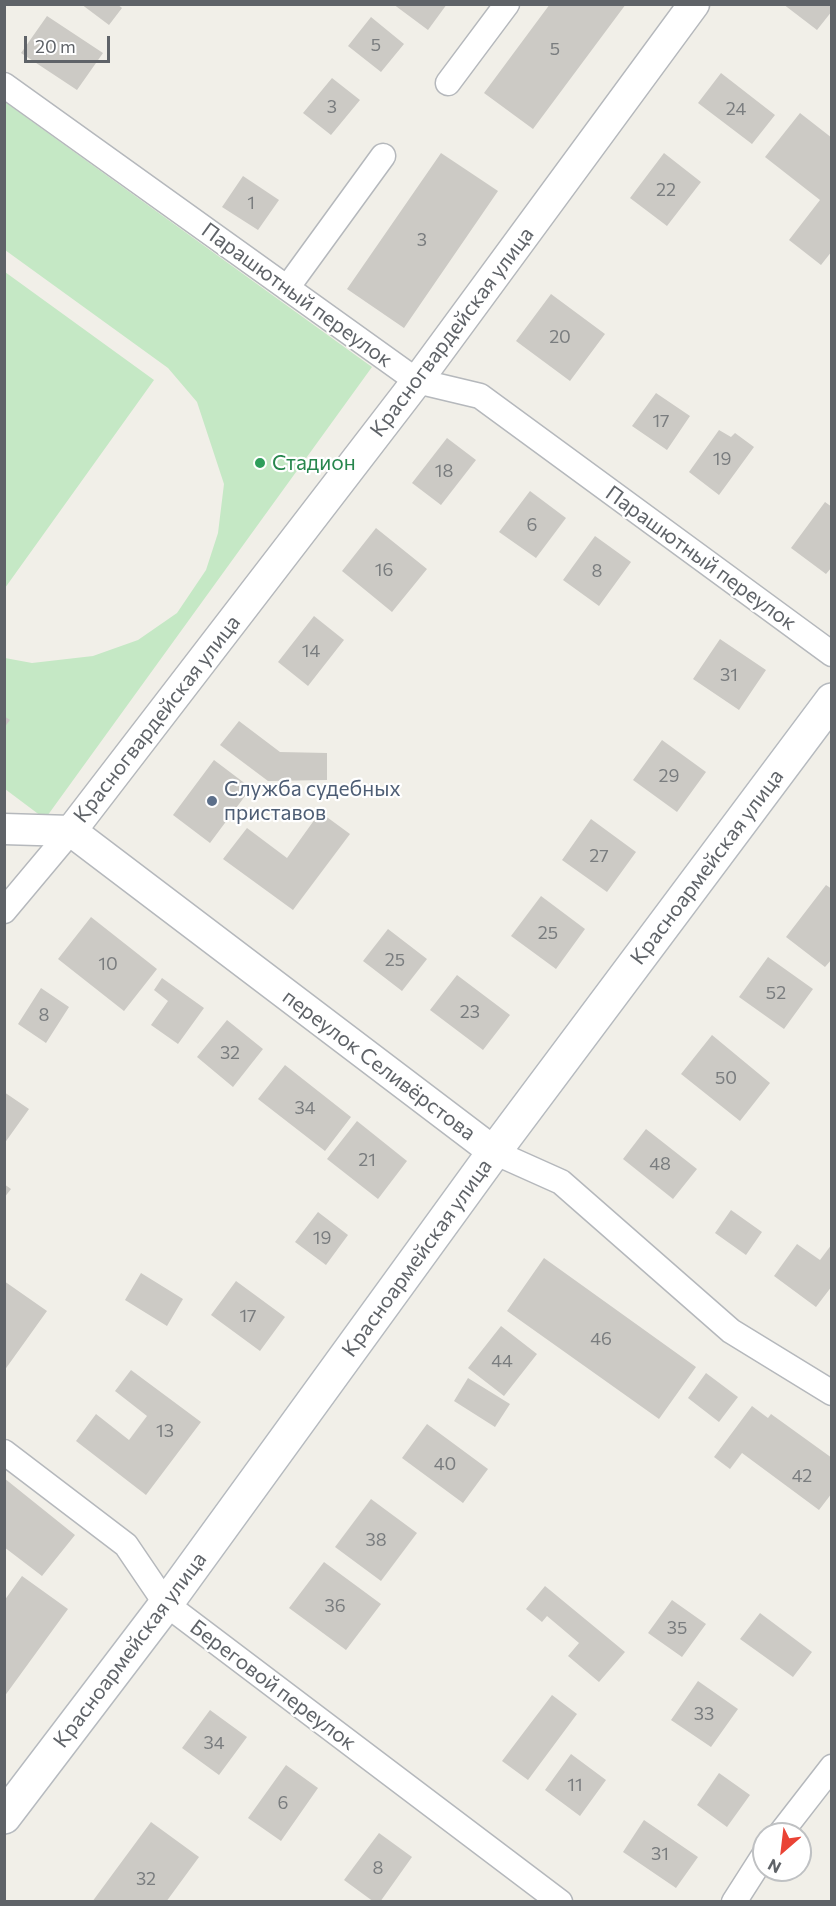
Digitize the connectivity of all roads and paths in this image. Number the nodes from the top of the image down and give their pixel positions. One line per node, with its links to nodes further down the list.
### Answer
1 (507, 4): 3 (street)
2 (694, 4): 7 (street, Красногвардейская улица)
3 (448, 83)
4 (4, 85): 6 (street, Парашютный переулок)
5 (383, 156): 6 (street)
6 (287, 288): 7 (street, Парашютный переулок)
7 (417, 381): 8 (street, Парашютный переулок); 11 (street, Красногвардейская улица)
8 (831, 654)
9 (831, 700): 13 (main road, Красноармейская улица)
10 (4, 829): 11 (street)
11 (70, 831): 12 (street, Красногвардейская улица); 13 (street, переулок Селивёрстова)
12 (4, 911)
13 (494, 1152): 14 (street, переулок Селивёрстова); 16 (main road, Красноармейская улица)
14 (831, 1393)
15 (4, 1452): 16 (street, Береговой переулок)
16 (166, 1604): 18 (main road, Красноармейская улица); 21 (street, Береговой переулок)
17 (831, 1767): 19 (street)
18 (4, 1817)
19 (789, 1822)
20 (752, 1874): 22 (street)
21 (560, 1902)
22 (734, 1902)

